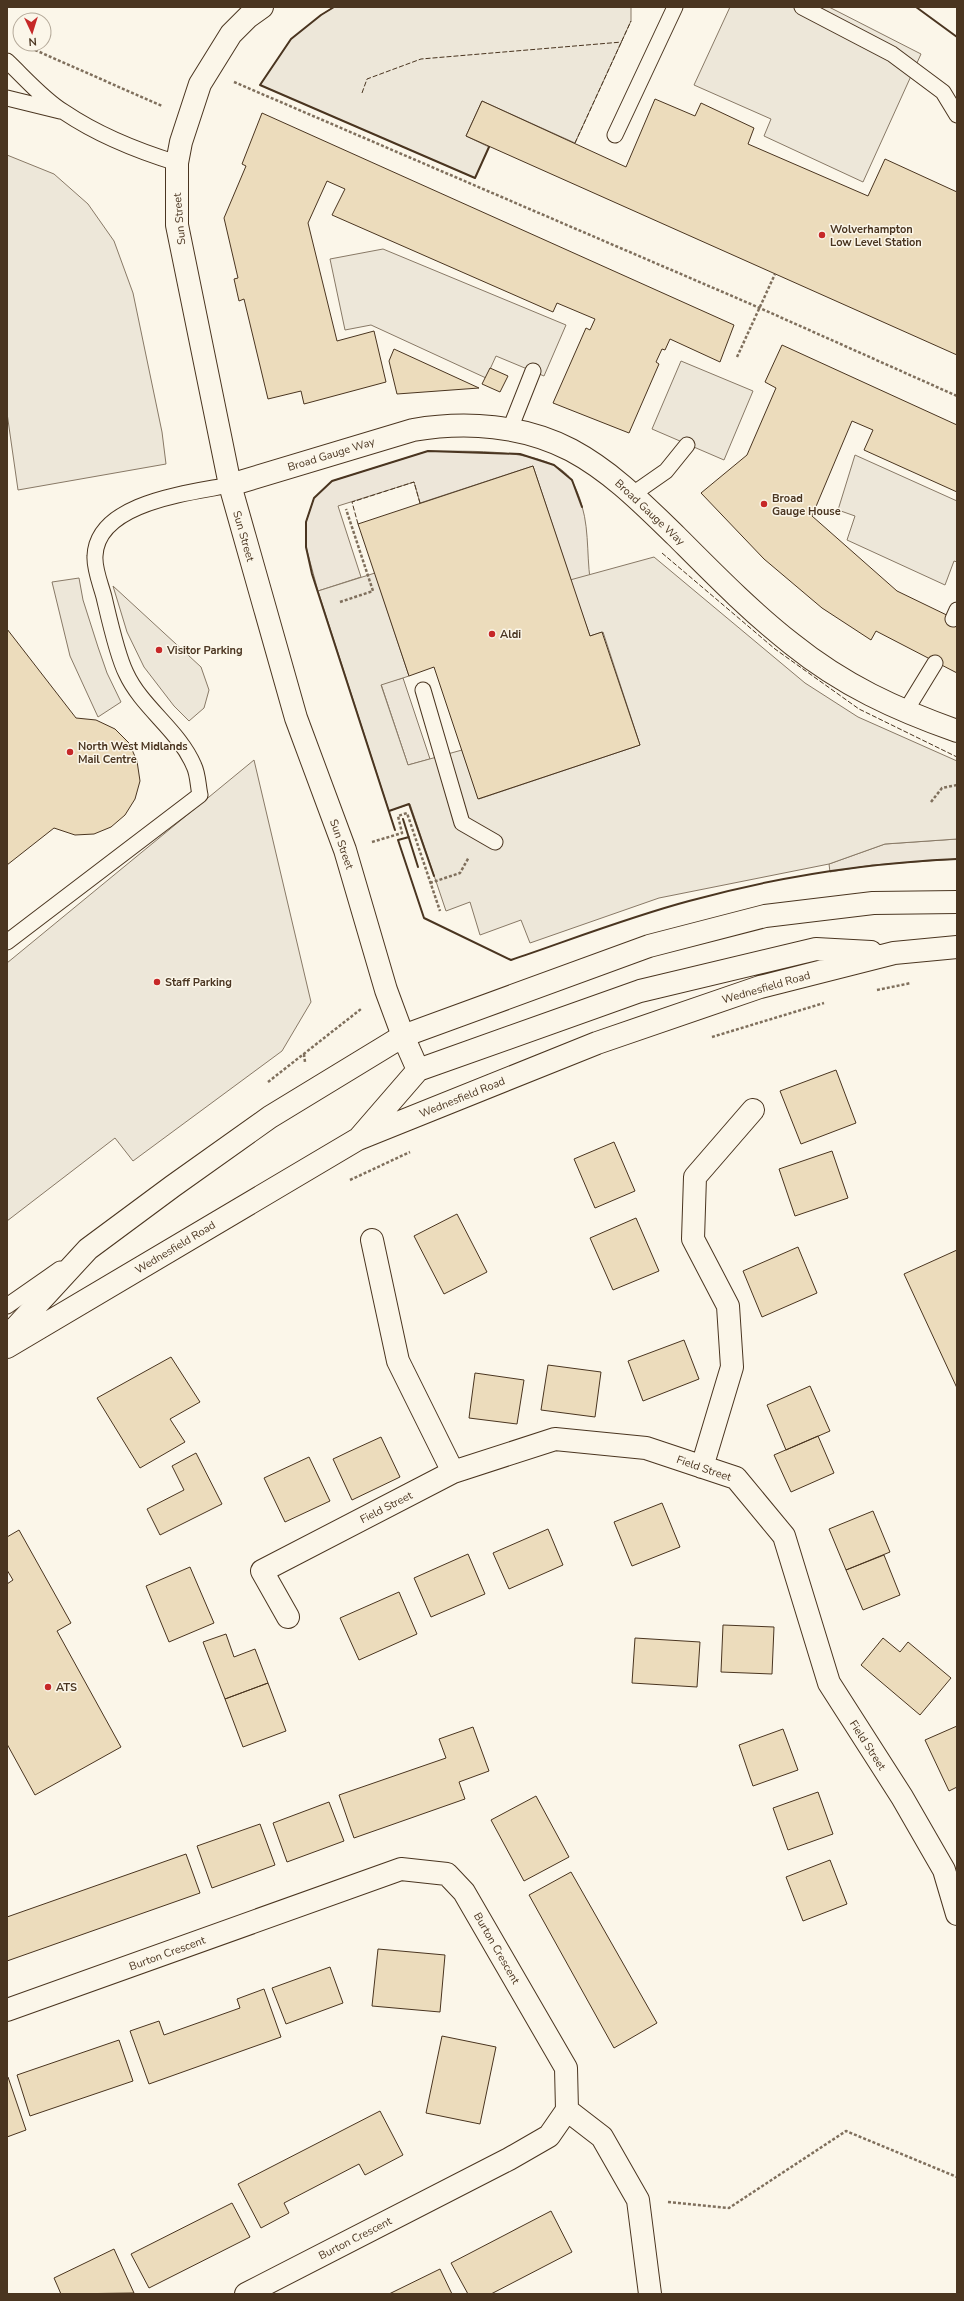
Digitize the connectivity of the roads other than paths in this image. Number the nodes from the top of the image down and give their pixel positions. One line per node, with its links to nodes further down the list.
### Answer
1 (675, 7): 8 (lane)
2 (802, 7): 7 (lane)
3 (250, 10): 9 (street, Sun Street)
4 (7, 61): 6 (lane)
5 (7, 98): 6 (lane)
6 (62, 112): 9 (lane)
7 (957, 115)
8 (615, 135)
9 (177, 163): 13 (street, Sun Street)
10 (533, 371): 11 (lane)
11 (510, 429): 13 (street, Broad Gauge Way); 14 (street, Broad Gauge Way)
12 (687, 445): 14 (lane)
13 (230, 485): 23 (lane); 26 (street, Sun Street)
14 (634, 494): 17 (street, Broad Gauge Way)
15 (934, 663): 17 (lane)
16 (423, 690): 19 (lane)
17 (905, 712): 18 (street, Broad Gauge Way)
18 (957, 731)
19 (489, 838)
20 (957, 892): 22 (lane)
21 (957, 902): 22 (street)
22 (873, 903): 26 (street)
23 (7, 942)
24 (957, 947): 25 (street, Wednesfield Road)
25 (894, 953): 27 (street); 29 (street, Wednesfield Road)
26 (403, 1036): 27 (street, Sun Street); 31 (street)
27 (418, 1070): 29 (street)
28 (753, 1110): 35 (street)
29 (358, 1139): 34 (street, Wednesfield Road)
30 (372, 1240): 36 (street)
31 (88, 1249): 32 (lane); 33 (street)
32 (7, 1306)
33 (7, 1337)
34 (7, 1347)
35 (702, 1467): 36 (street, Field Street); 38 (street, Field Street)
36 (453, 1472): 37 (street, Field Street)
37 (288, 1617)
38 (957, 1914)
39 (7, 2010): 40 (street, Burton Crescent)
40 (567, 2110): 41 (street, Burton Crescent); 42 (street)
41 (246, 2294)
42 (650, 2294)

